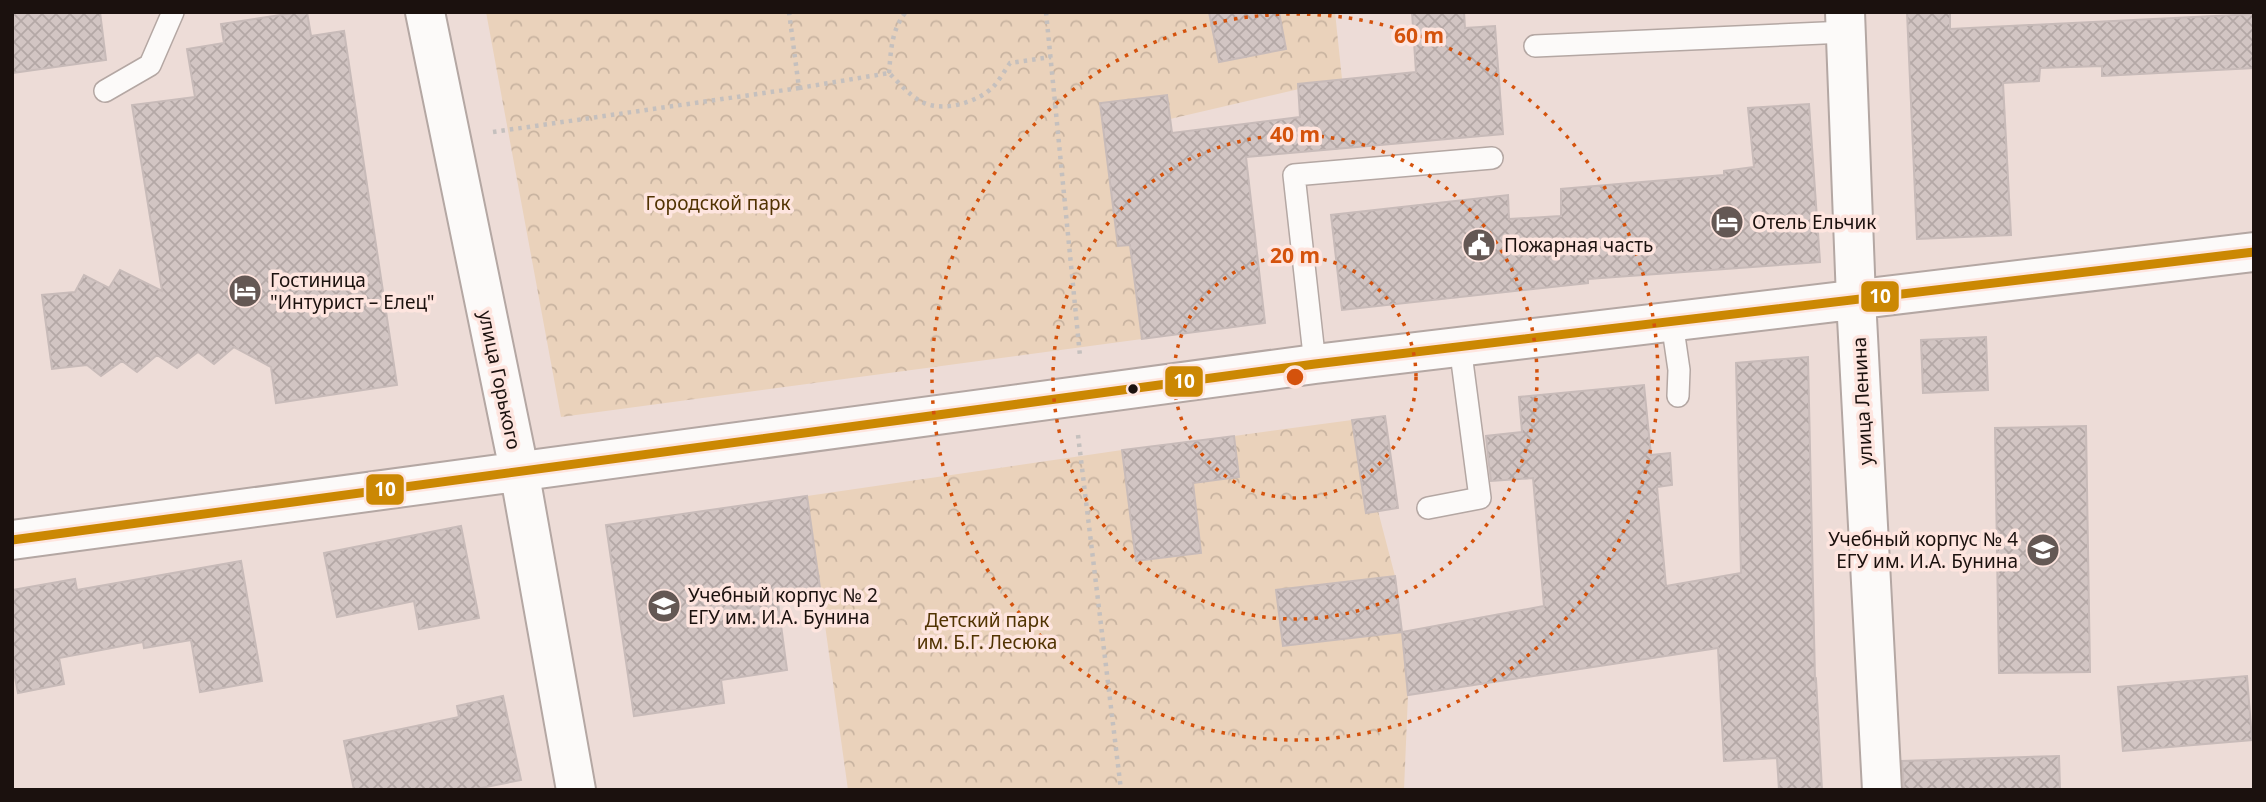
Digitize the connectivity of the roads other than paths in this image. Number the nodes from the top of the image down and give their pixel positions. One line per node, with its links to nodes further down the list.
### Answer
1 (173, 12): 5 (lane)
2 (425, 12): 13 (street, улица Горького)
3 (1845, 22): 4 (lane); 8 (street, улица Ленина)
4 (1535, 46)
5 (105, 91)
6 (1492, 158): 11 (lane)
7 (2254, 252): 8 (street)
8 (1856, 299): 9 (street); 17 (street, улица Ленина)
9 (1672, 322): 10 (street); 12 (lane)
10 (1460, 346): 11 (street); 14 (lane)
11 (1315, 364): 13 (street)
12 (1678, 396)
13 (519, 470): 15 (street); 16 (street, улица Горького)
14 (1428, 508)
15 (12, 540)
16 (576, 790)
17 (1882, 790)

